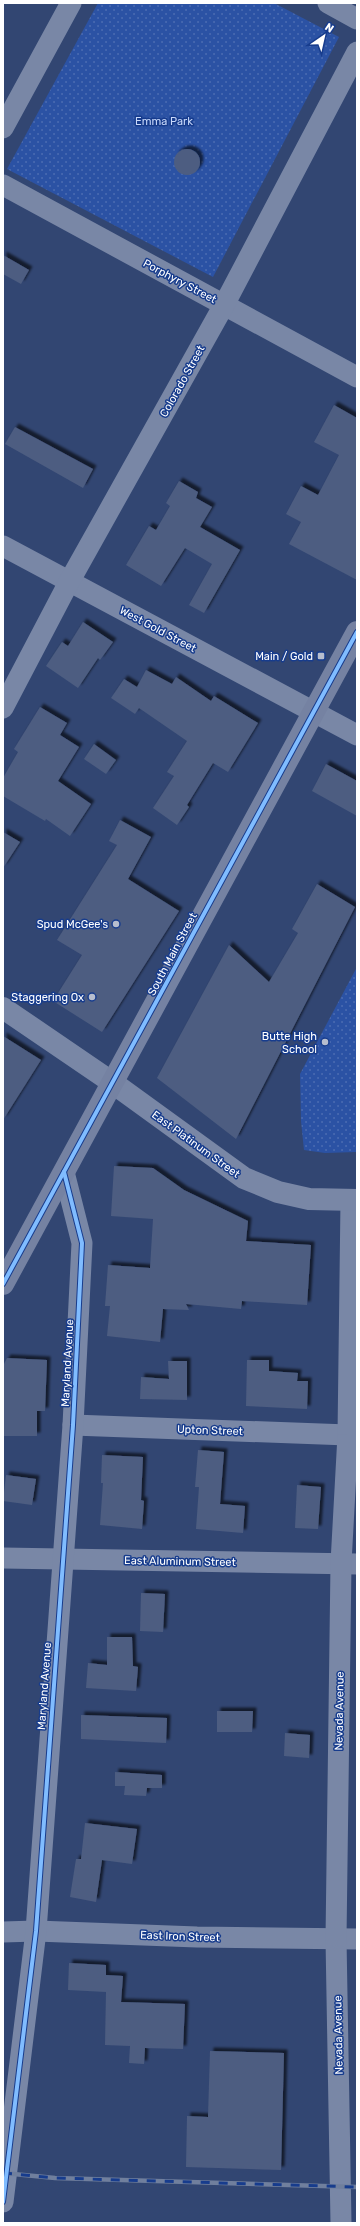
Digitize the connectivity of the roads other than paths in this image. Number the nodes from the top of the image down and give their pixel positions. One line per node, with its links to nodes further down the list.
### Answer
1 (71, 3): 5 (street)
2 (328, 3): 3 (street)
3 (357, 19)
4 (357, 52): 7 (street, Colorado Street)
5 (3, 128)
6 (3, 185): 7 (street, Porphyry Street)
7 (224, 305): 8 (street, Porphyry Street); 10 (street, Colorado Street)
8 (357, 377)
9 (3, 546): 10 (street, West Gold Street)
10 (69, 582): 12 (street, Colorado Street); 13 (street, West Gold Street)
11 (357, 632): 13 (main road, South Main Street)
12 (3, 708)
13 (314, 712): 14 (street, West Gold Street); 16 (main road, South Main Street)
14 (357, 735)
15 (3, 1008): 16 (street, East Platinum Street)
16 (113, 1083): 17 (main road, South Main Street); 18 (street, East Platinum Street)
17 (64, 1172): 19 (main road, South Main Street); 20 (street, Maryland Avenue)
18 (354, 1200): 21 (street, Nevada Avenue)
19 (3, 1284)
20 (73, 1425): 21 (street, Upton Street); 23 (street, Maryland Avenue)
21 (348, 1435): 24 (street, Nevada Avenue)
22 (3, 1558): 23 (street, East Aluminum Street)
23 (61, 1559): 24 (street, East Aluminum Street); 25 (street, Maryland Avenue)
24 (349, 1564): 27 (street, Nevada Avenue)
25 (36, 1931): 26 (street, East Iron Street); 27 (street, East Iron Street); 29 (street, Maryland Avenue)
26 (3, 1932)
27 (336, 1939): 28 (street, East Iron Street); 30 (street, Nevada Avenue)
28 (357, 1939)
29 (3, 2202)
30 (341, 2223)

